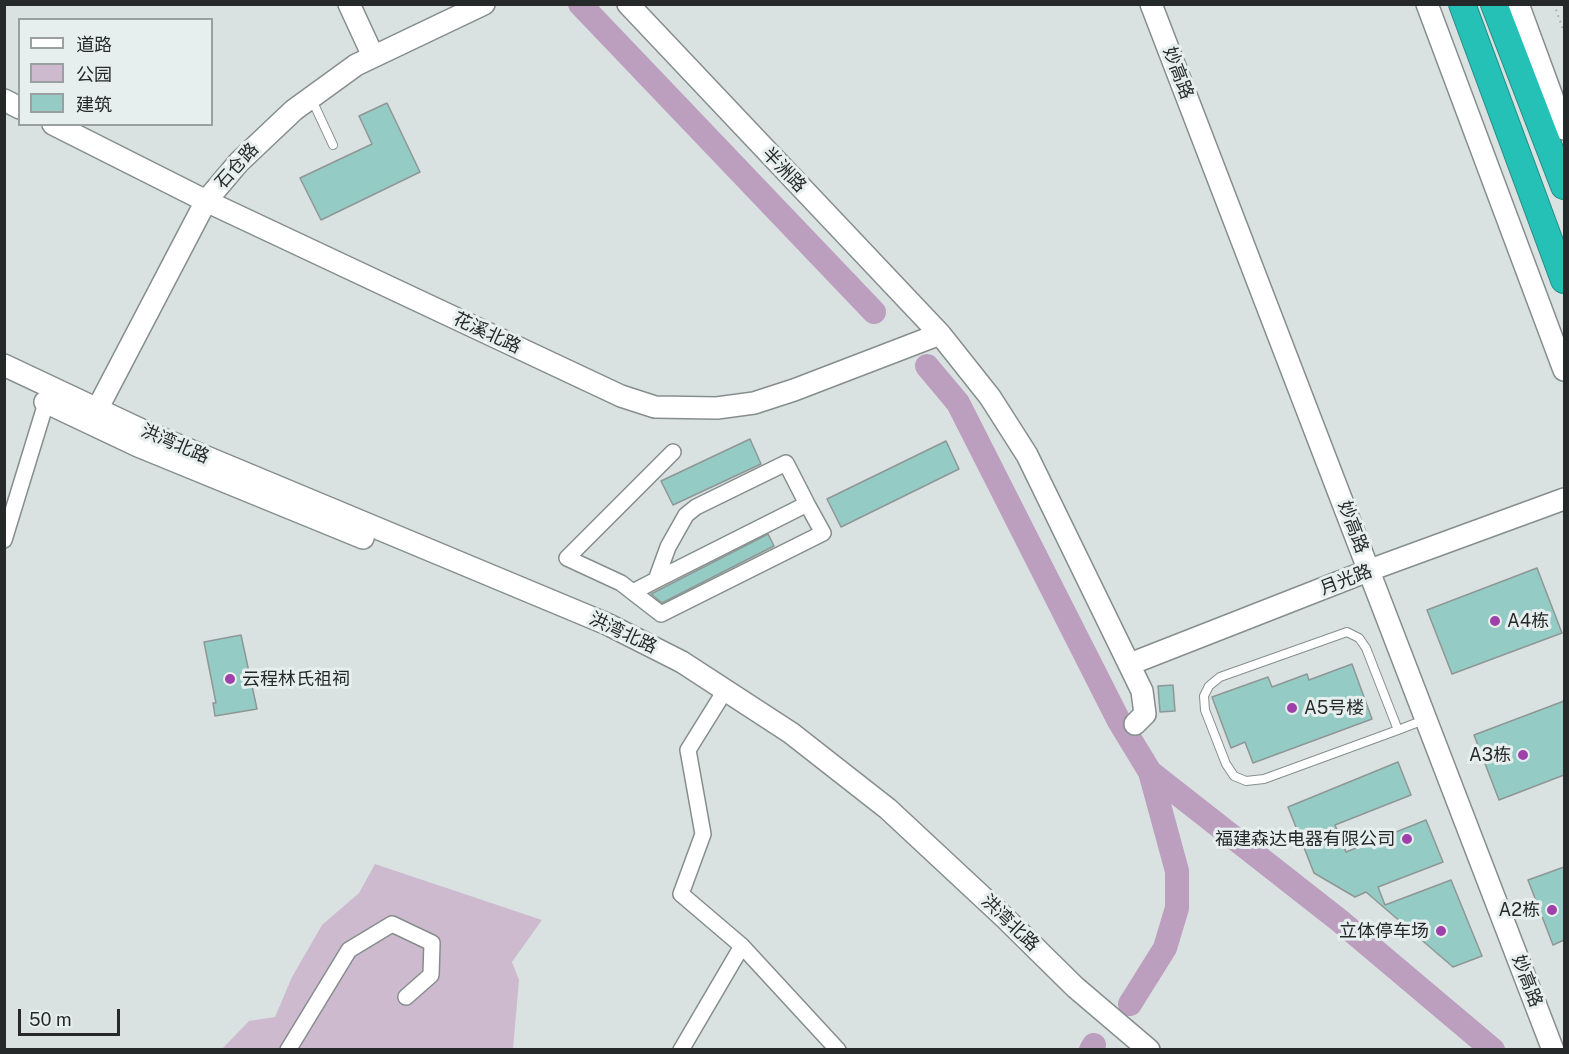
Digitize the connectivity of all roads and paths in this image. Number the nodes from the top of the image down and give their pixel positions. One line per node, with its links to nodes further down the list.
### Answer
1 (349, 4): 11 (street)
2 (484, 4): 11 (street, 石仓路)
3 (628, 4): 21 (street, 半洲路)
4 (1151, 4): 31 (street, 妙高路)
5 (1427, 4): 23 (street)
6 (1462, 4): 20 (highway)
7 (1494, 4): 18 (highway)
8 (1518, 4): 16 (street)
9 (1554, 4): 10 (path)
10 (1564, 32)
11 (373, 56): 12 (street, 石仓路)
12 (311, 97): 17 (lane); 19 (street, 石仓路)
13 (4, 100): 14 (street)
14 (18, 107)
15 (57, 126): 19 (street, 花溪北路)
16 (1564, 129)
17 (333, 145)
18 (1564, 186)
19 (206, 201): 21 (street, 花溪北路); 26 (street, 石仓路)
20 (1564, 280)
21 (940, 334): 34 (street, 半洲路)
22 (4, 365): 26 (street, 洪湾北路)
23 (1564, 370)
24 (4, 380): 25 (street, 洪湾北路)
25 (46, 403): 26 (street, 洪湾北路); 30 (street)
26 (93, 417): 35 (street, 洪湾北路)
27 (673, 452): 33 (street)
28 (1564, 499): 31 (street, 月光路)
29 (807, 504): 32 (street); 32 (street); 33 (street)
30 (4, 540)
31 (1370, 570): 34 (street, 月光路); 36 (street, 妙高路)
32 (656, 580): 33 (street)
33 (633, 592)
34 (1130, 664): 37 (street, 半洲路)
35 (723, 694): 39 (street); 44 (street, 洪湾北路); 45 (street, 洪湾北路)
36 (1427, 719): 38 (lane); 46 (street, 妙高路)
37 (1135, 724)
38 (1398, 730): 38 (lane)
39 (742, 946): 42 (street); 43 (street)
40 (406, 997): 41 (street)
41 (288, 1050)
42 (681, 1050)
43 (838, 1050)
44 (1129, 1050)
45 (1149, 1050)
46 (1553, 1050)

